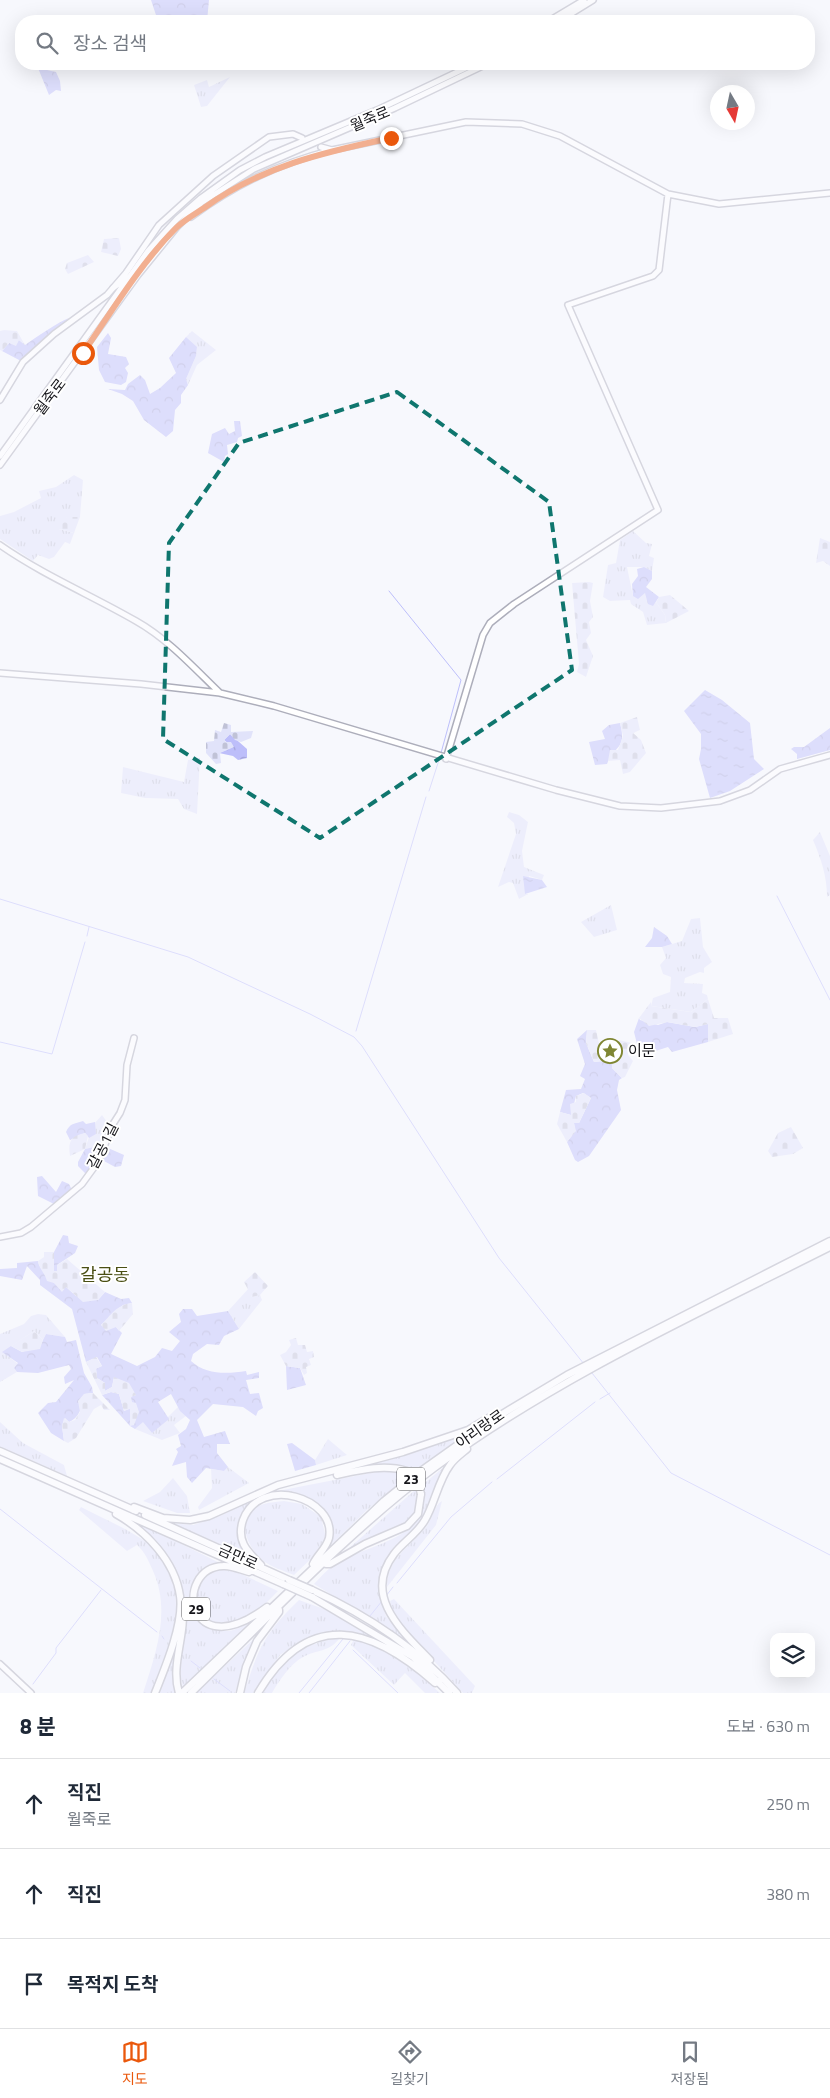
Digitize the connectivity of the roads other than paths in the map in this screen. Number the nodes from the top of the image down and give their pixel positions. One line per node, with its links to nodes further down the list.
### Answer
1 (584, 0): 3 (street)
2 (593, 0): 4 (street)
3 (559, 15)
4 (569, 15)
5 (461, 70): 13 (street, 월죽로)
6 (474, 70): 12 (street, 월죽로)
7 (302, 138): 14 (street)
8 (320, 147): 9 (street)
9 (332, 150): 11 (street); 12 (street)
10 (830, 193): 11 (street)
11 (668, 194): 22 (street)
12 (177, 227): 17 (street, 월죽로)
13 (130, 276): 14 (street); 16 (street, 월죽로)
14 (113, 288): 15 (street)
15 (0, 400)
16 (0, 456)
17 (0, 465)
18 (0, 545): 20 (street)
19 (0, 673): 20 (street)
20 (220, 693): 22 (street)
21 (830, 755): 22 (street)
22 (446, 759)
23 (134, 1038): 24 (street, 갈공1길)
24 (0, 1238)
25 (830, 1241): 27 (highway, 아리랑로 / 23)
26 (830, 1247): 27 (highway, 아리랑로 / 23)
27 (607, 1357): 28 (highway, 아리랑로 / 23)
28 (568, 1377): 29 (highway, 아리랑로 / 23); 30 (highway, 아리랑로 / 23)
29 (494, 1419): 33 (highway); 37 (highway, 아리랑로 / 23)
30 (468, 1443): 36 (highway, 아리랑로 / 23); 44 (highway)
31 (0, 1451): 35 (highway, 금만로)
32 (0, 1459): 34 (highway, 금만로)
33 (290, 1482): 35 (highway); 36 (highway, bridge)
34 (104, 1505): 38 (highway, 금만로); 42 (highway)
35 (133, 1510): 39 (highway, 금만로)
36 (325, 1563): 43 (highway, 아리랑로 / 23)
37 (313, 1568): 39 (highway); 43 (highway, 아리랑로 / 23)
38 (252, 1570): 40 (highway, 금만로 / 29); 43 (highway, 29)
39 (266, 1570): 40 (highway, 금만로)
40 (286, 1582): 41 (highway, 금만로, bridge)
41 (312, 1593): 44 (highway, 금만로); 46 (highway, 금만로)
42 (181, 1598): 48 (highway); 49 (highway)
43 (276, 1607): 49 (highway, 아리랑로 / 23); 50 (highway, 아리랑로 / 23); 51 (highway)
44 (427, 1661): 54 (highway, 금만로)
45 (0, 1664): 47 (street)
46 (439, 1681): 52 (highway); 53 (highway, 금만로)
47 (31, 1693)
48 (155, 1693)
49 (181, 1693)
50 (191, 1693)
51 (240, 1693)
52 (258, 1693)
53 (449, 1693)
54 (457, 1693)

